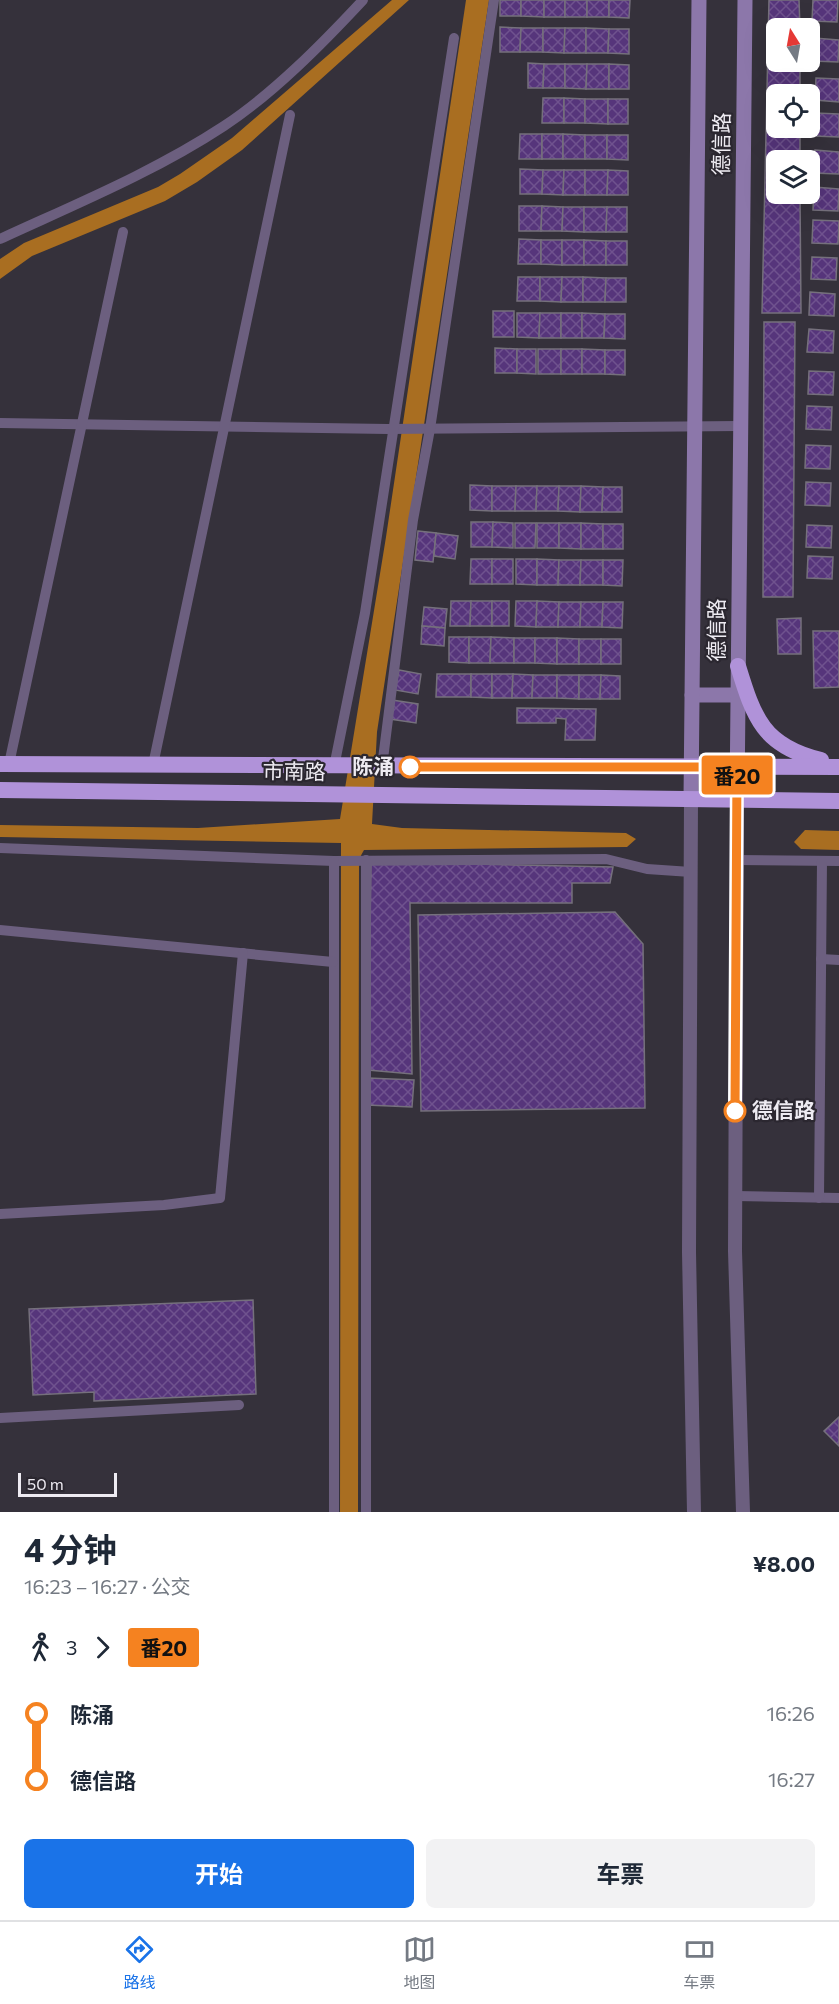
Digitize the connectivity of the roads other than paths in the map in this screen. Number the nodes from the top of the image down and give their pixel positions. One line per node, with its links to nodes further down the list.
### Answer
1 (363, 0): 8 (street)
2 (494, 0): 15 (street)
3 (699, 0): 13 (main road, 德信路)
4 (745, 0): 11 (main road, 德信路)
5 (454, 38): 14 (street)
6 (290, 115): 12 (street)
7 (123, 232): 10 (street)
8 (0, 239)
9 (0, 423): 10 (street)
10 (82, 424): 12 (street); 19 (street)
11 (739, 426): 13 (street); 16 (main road, 德信路)
12 (224, 427): 14 (street); 20 (street)
13 (694, 427): 15 (street); 18 (main road, 德信路)
14 (397, 429): 15 (street); 22 (street)
15 (428, 429): 23 (street)
16 (738, 666): 17 (main road, 德信路); 21 (highway)
17 (737, 695): 18 (main road); 25 (main road, 德信路)
18 (692, 696): 24 (main road, 德信路)
19 (4, 764): 20 (highway, 市南路)
20 (153, 765): 22 (highway, 市南路)
21 (839, 766): 25 (highway, 市南路)
22 (337, 767): 23 (highway, 市南路)
23 (380, 767): 24 (highway, 市南路)
24 (691, 767): 25 (highway, 市南路); 27 (main road, 德信路)
25 (737, 767): 28 (main road, 德信路)
26 (0, 790): 27 (highway, 市南路)
27 (691, 799): 28 (highway, 市南路); 36 (street, 德信路)
28 (737, 800): 29 (highway, 市南路); 32 (street, 德信路)
29 (839, 801)
30 (0, 848): 33 (street)
31 (363, 860): 33 (street); 36 (street); 49 (street)
32 (736, 860): 34 (street); 42 (street, 德信路)
33 (337, 861): 41 (street)
34 (822, 861): 35 (street); 39 (street)
35 (839, 861)
36 (691, 872): 50 (street, 德信路)
37 (0, 930): 38 (street)
38 (243, 953): 41 (street); 45 (street)
39 (821, 959): 40 (street); 43 (street)
40 (839, 960)
41 (333, 962): 48 (street)
42 (735, 1196): 43 (street); 51 (street, 德信路)
43 (819, 1198): 44 (street)
44 (839, 1198)
45 (0, 1214)
46 (239, 1405): 47 (street)
47 (0, 1418)
48 (334, 1512)
49 (366, 1512)
50 (694, 1512)
51 (743, 1512)

